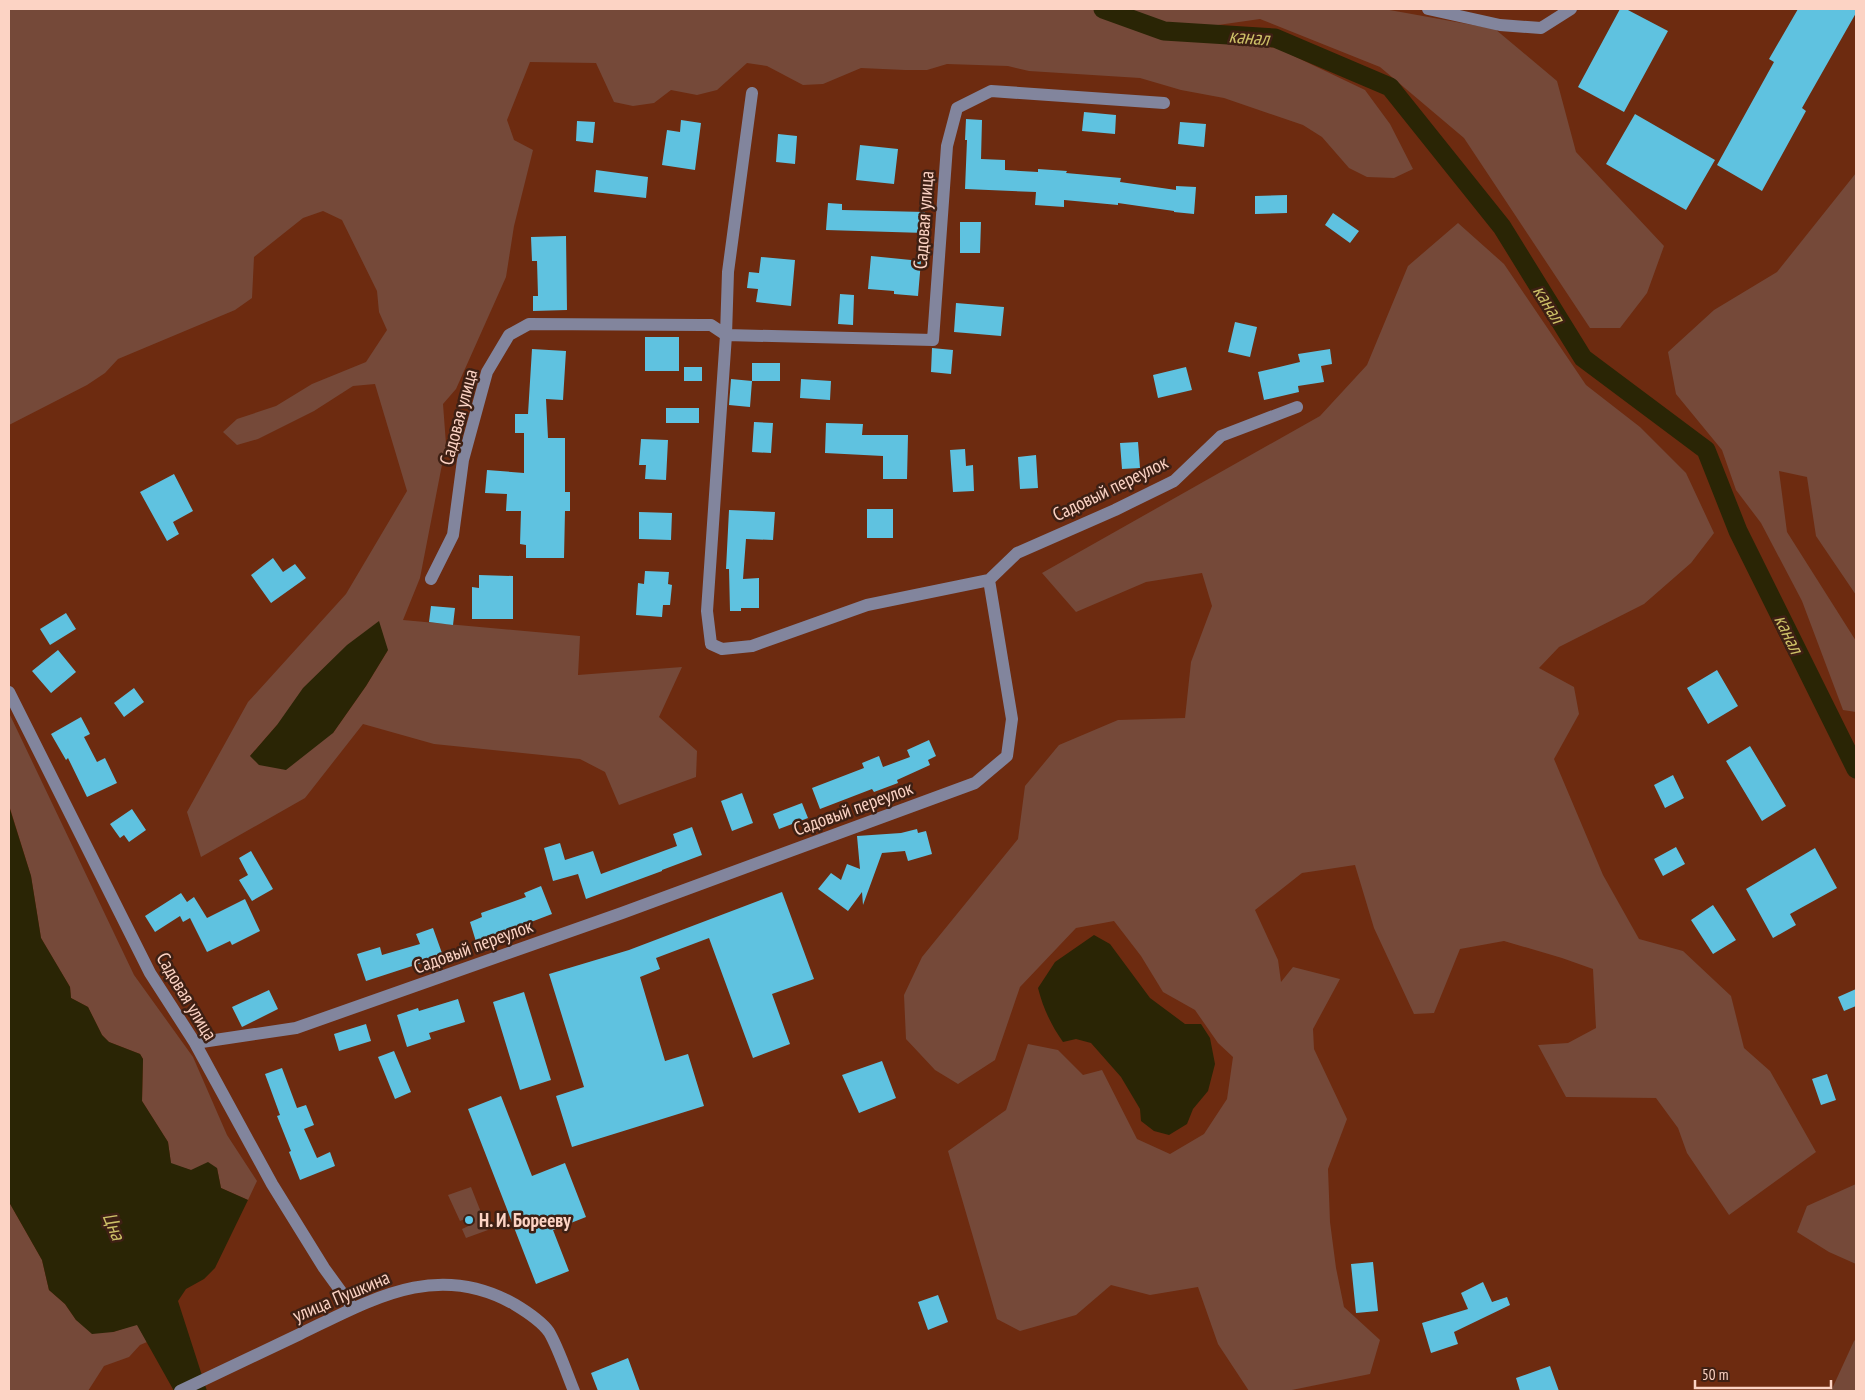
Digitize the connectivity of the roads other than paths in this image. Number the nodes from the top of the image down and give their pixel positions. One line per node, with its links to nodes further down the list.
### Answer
1 (1428, 9): 2 (street)
2 (1571, 9)
3 (752, 94): 5 (street)
4 (1164, 103): 5 (street, Садовая улица)
5 (726, 335): 7 (street, Садовая улица); 8 (street)
6 (1297, 407): 8 (street, Садовый переулок)
7 (431, 579)
8 (989, 580): 10 (street, Садовый переулок)
9 (9, 692): 10 (street, Садовая улица)
10 (195, 1043): 11 (street, Садовая улица)
11 (352, 1308): 12 (street, улица Пушкина); 13 (street, улица Пушкина)
12 (180, 1391)
13 (574, 1391)

